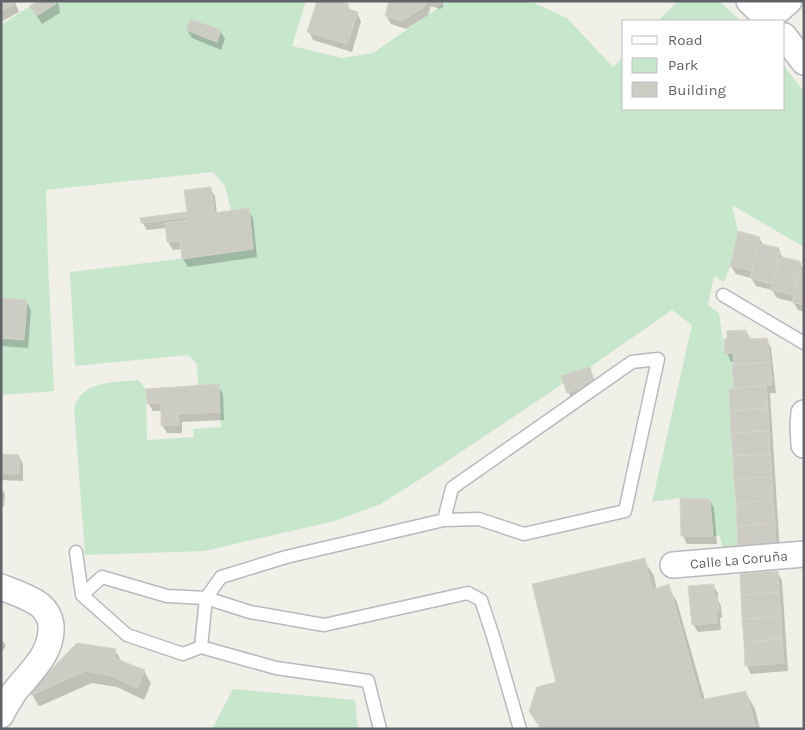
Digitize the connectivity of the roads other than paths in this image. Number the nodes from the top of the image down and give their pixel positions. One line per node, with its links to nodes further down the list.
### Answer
1 (749, 1): 3 (street)
2 (789, 1): 4 (street)
3 (769, 20)
4 (780, 20)
5 (785, 32): 7 (street)
6 (785, 38): 8 (street)
7 (804, 42)
8 (804, 62)
9 (723, 295): 10 (lane)
10 (804, 343)
11 (804, 413): 12 (street)
12 (804, 445)
13 (444, 520): 13 (lane); 19 (lane)
14 (76, 552): 18 (lane)
15 (804, 554): 16 (street, Calle La Coruña)
16 (673, 565)
17 (1, 587): 21 (street)
18 (82, 595): 19 (lane); 20 (lane)
19 (206, 598): 20 (lane); 23 (lane)
20 (200, 647): 22 (lane)
21 (1, 714)
22 (380, 729)
23 (520, 729)

